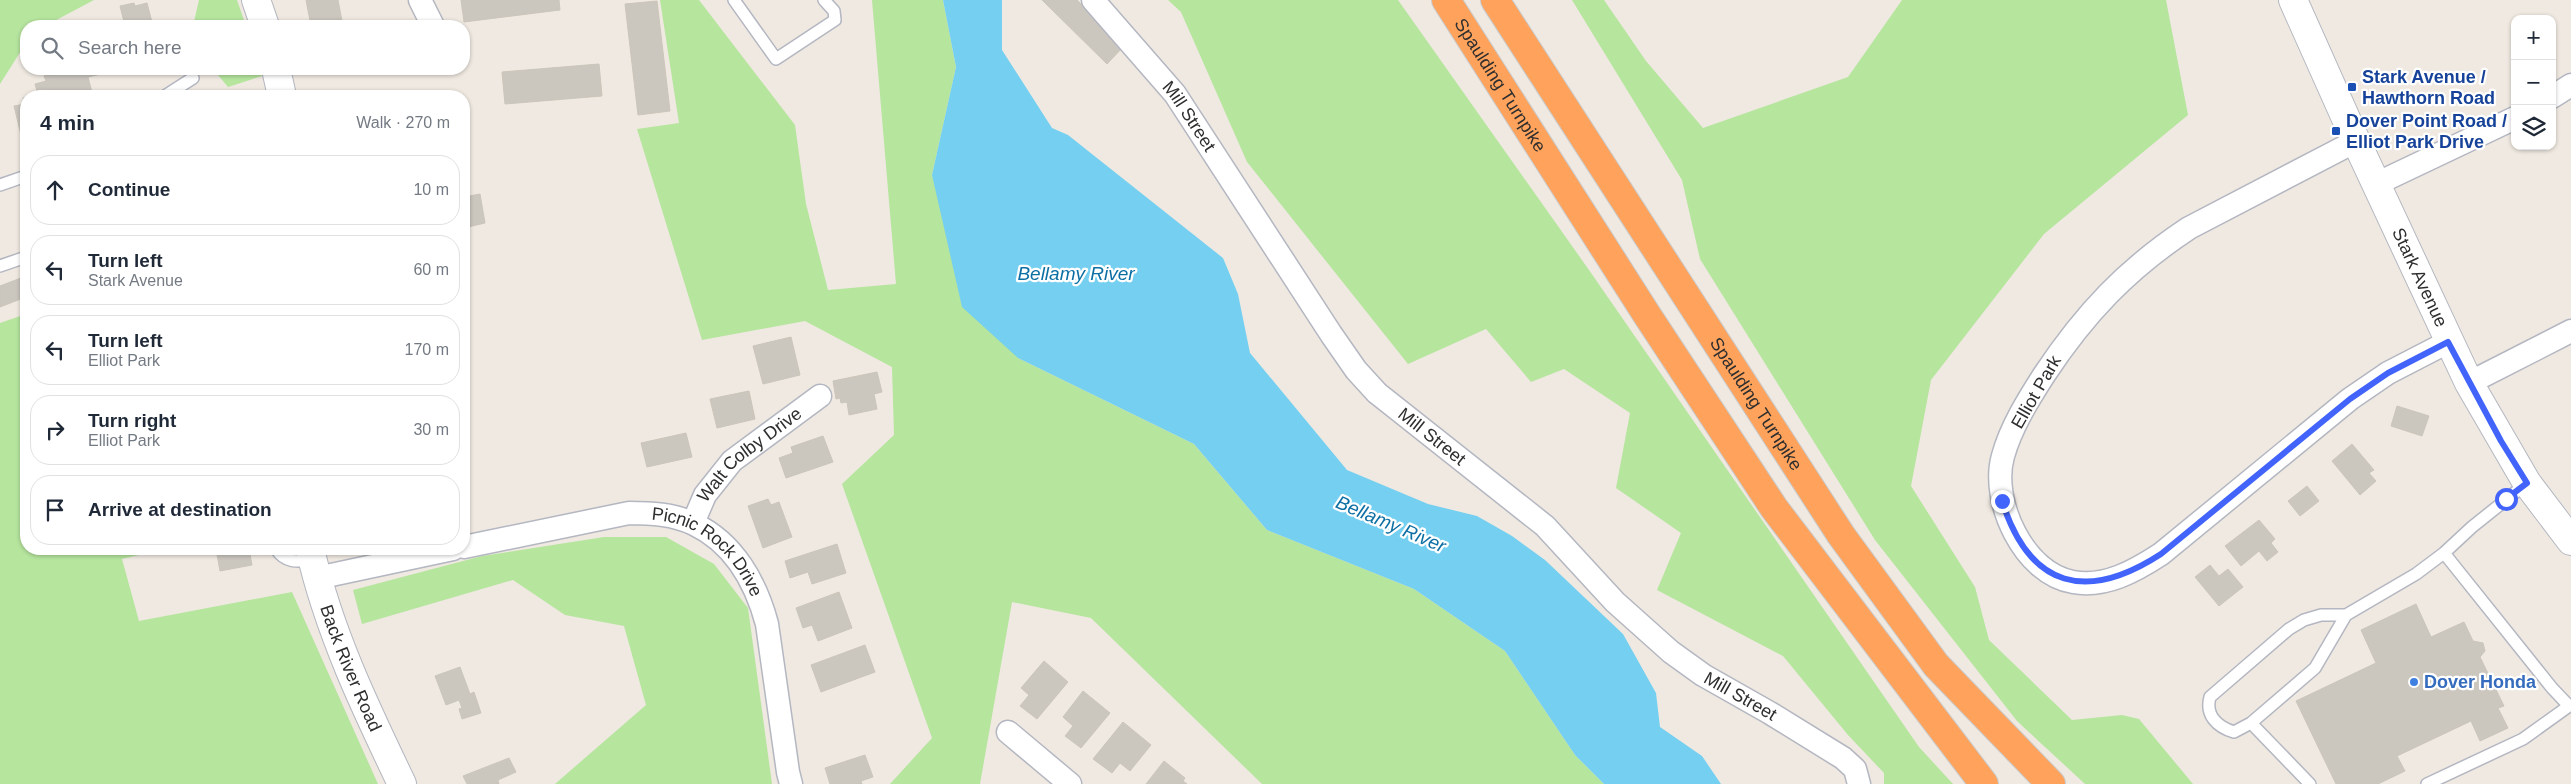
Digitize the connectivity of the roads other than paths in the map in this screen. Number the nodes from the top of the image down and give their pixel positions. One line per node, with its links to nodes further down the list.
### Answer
1 (256, 0): 9 (main road)
2 (420, 0): 10 (street)
3 (734, 0): 4 (lane)
4 (824, 0)
5 (1093, 0): 43 (street, Mill Street)
6 (1446, 0): 44 (highway, Spaulding Turnpike)
7 (1495, 0): 45 (highway, Spaulding Turnpike)
8 (2293, 0): 18 (main road, Stark Avenue)
9 (263, 20)
10 (430, 20)
11 (277, 75): 15 (main road)
12 (193, 78): 14 (lane)
13 (2571, 85): 16 (street)
14 (174, 90)
15 (281, 90)
16 (2556, 94)
17 (2511, 120): 20 (street)
18 (2356, 142): 20 (main road, Stark Avenue); 25 (street, Elliot Park)
19 (20, 178): 21 (lane)
20 (2376, 184): 25 (main road, Stark Avenue)
21 (0, 185)
22 (20, 259): 23 (lane)
23 (0, 266)
24 (2571, 331): 26 (street)
25 (2448, 342): 26 (main road, Stark Avenue)
26 (2469, 383): 28 (main road, Stark Avenue)
27 (820, 396): 29 (street, Walt Colby Drive)
28 (2527, 483): 30 (main road, Stark Avenue); 32 (lane)
29 (693, 523): 31 (street, Picnic Rock Drive); 41 (street, Picnic Rock Drive)
30 (2571, 541)
31 (470, 545)
32 (2444, 554): 36 (lane); 37 (lane)
33 (282, 555): 35 (lane)
34 (388, 555): 35 (street)
35 (313, 562): 40 (main road, Back River Road)
36 (2346, 615): 38 (lane); 38 (lane)
37 (2570, 705): 47 (lane)
38 (2251, 723): 46 (lane)
39 (1008, 732): 42 (street)
40 (402, 784)
41 (791, 784)
42 (1070, 784)
43 (1859, 784)
44 (1984, 784)
45 (2051, 784)
46 (2310, 784)
47 (2427, 784)

